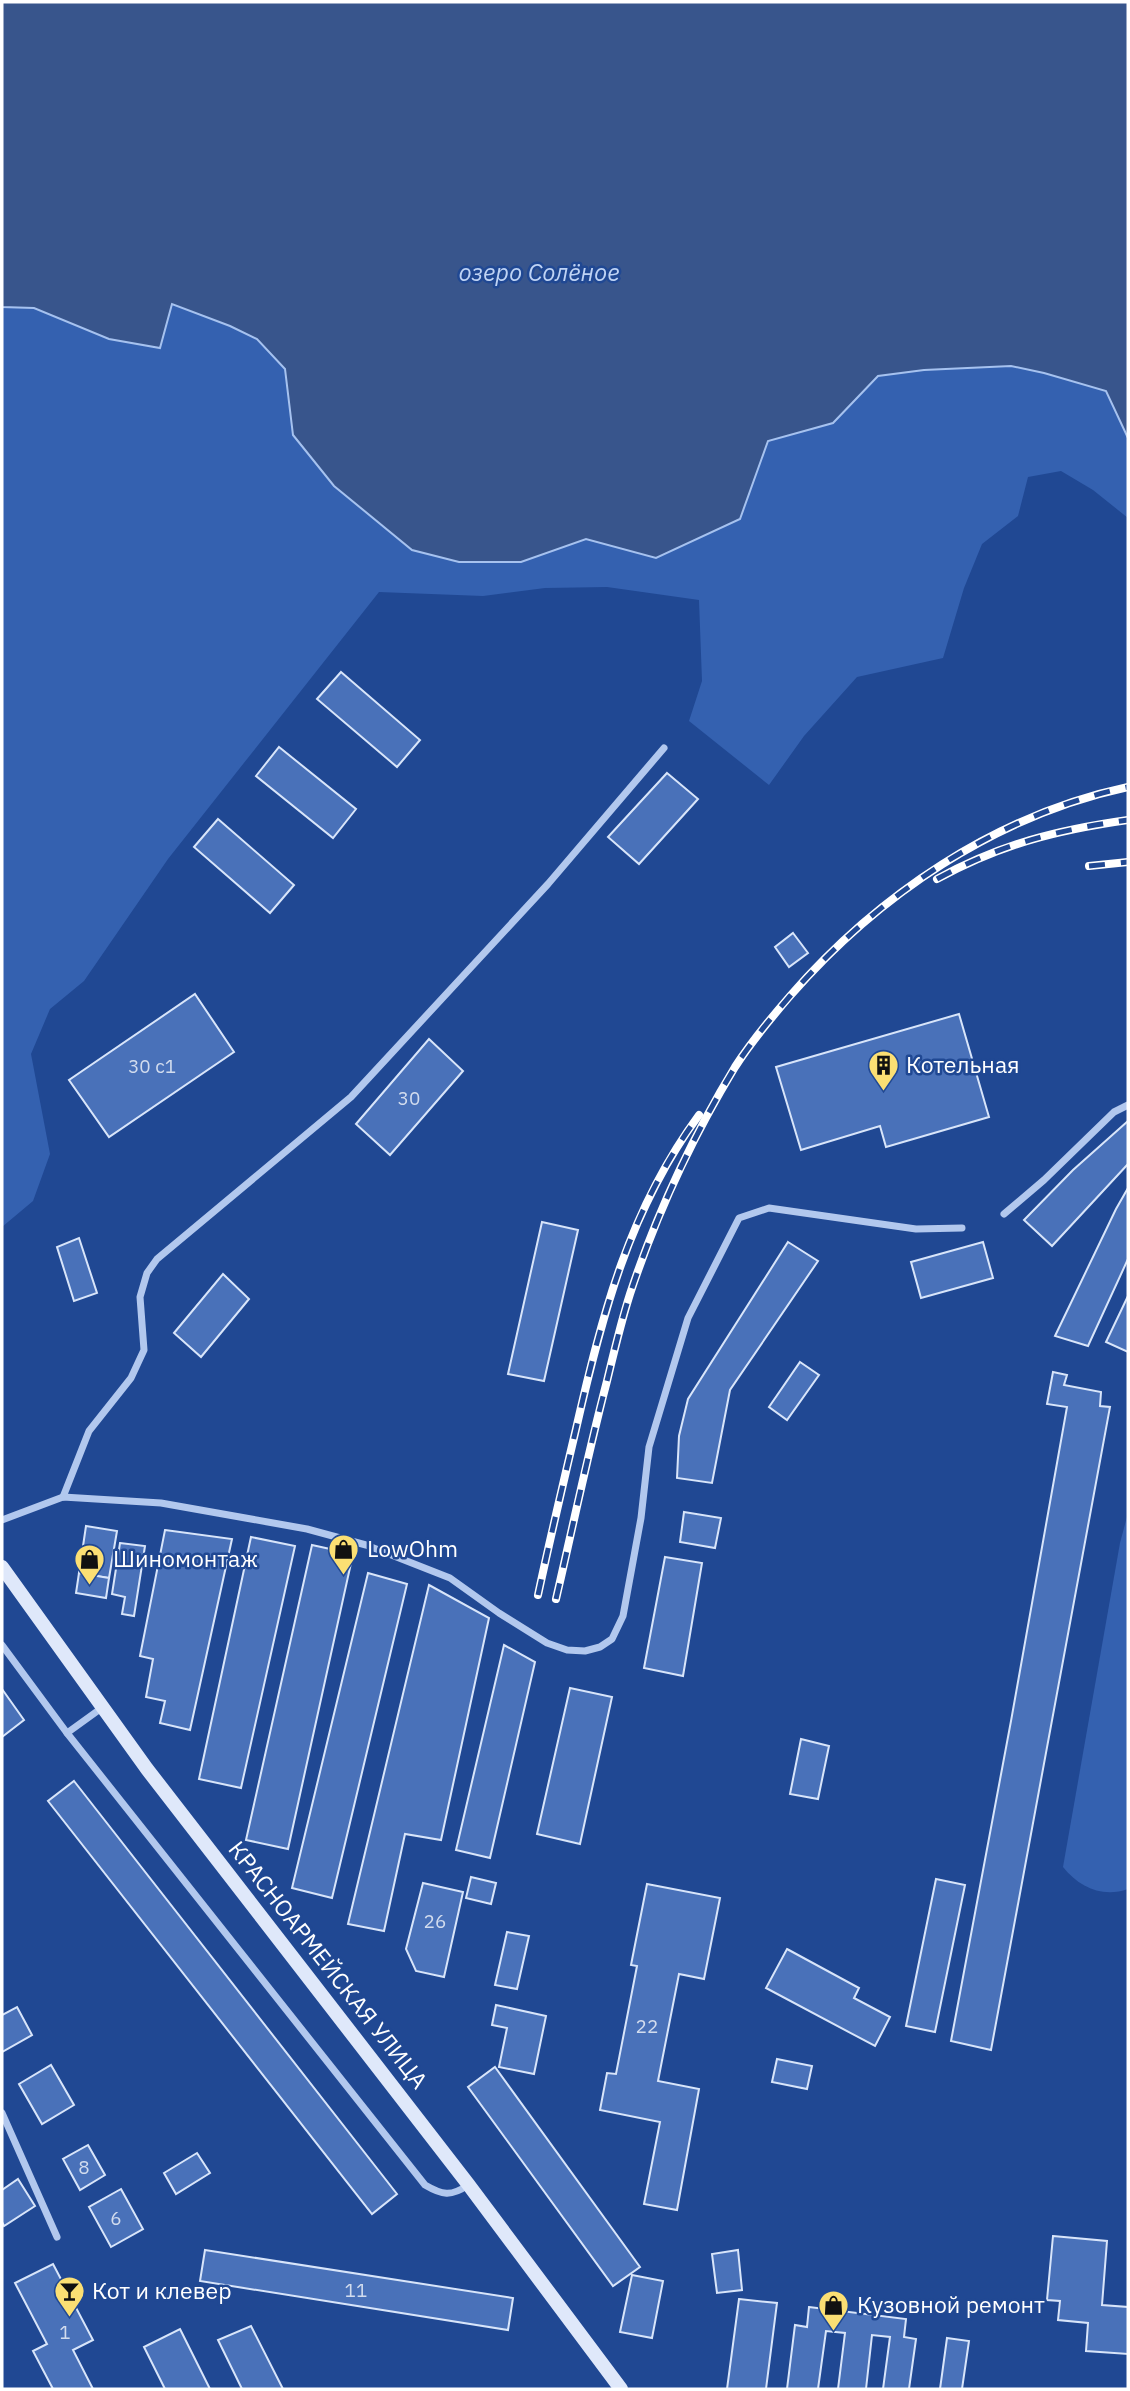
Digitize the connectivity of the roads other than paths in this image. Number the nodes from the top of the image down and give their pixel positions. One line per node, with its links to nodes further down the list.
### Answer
1 (664, 748): 5 (street)
2 (1128, 1105): 3 (street)
3 (1004, 1214)
4 (962, 1228): 5 (street)
5 (63, 1497): 6 (street)
6 (2, 1520)
7 (2, 1567): 9 (main road, КРАСНОАРМЕЙСКАЯ УЛИЦА)
8 (2, 1645): 10 (street)
9 (103, 1707): 10 (street); 12 (main road, КРАСНОАРМЕЙСКАЯ УЛИЦА)
10 (67, 1733): 12 (street)
11 (2, 2113): 13 (street)
12 (468, 2184): 14 (main road, КРАСНОАРМЕЙСКАЯ УЛИЦА)
13 (57, 2237)
14 (621, 2389)

